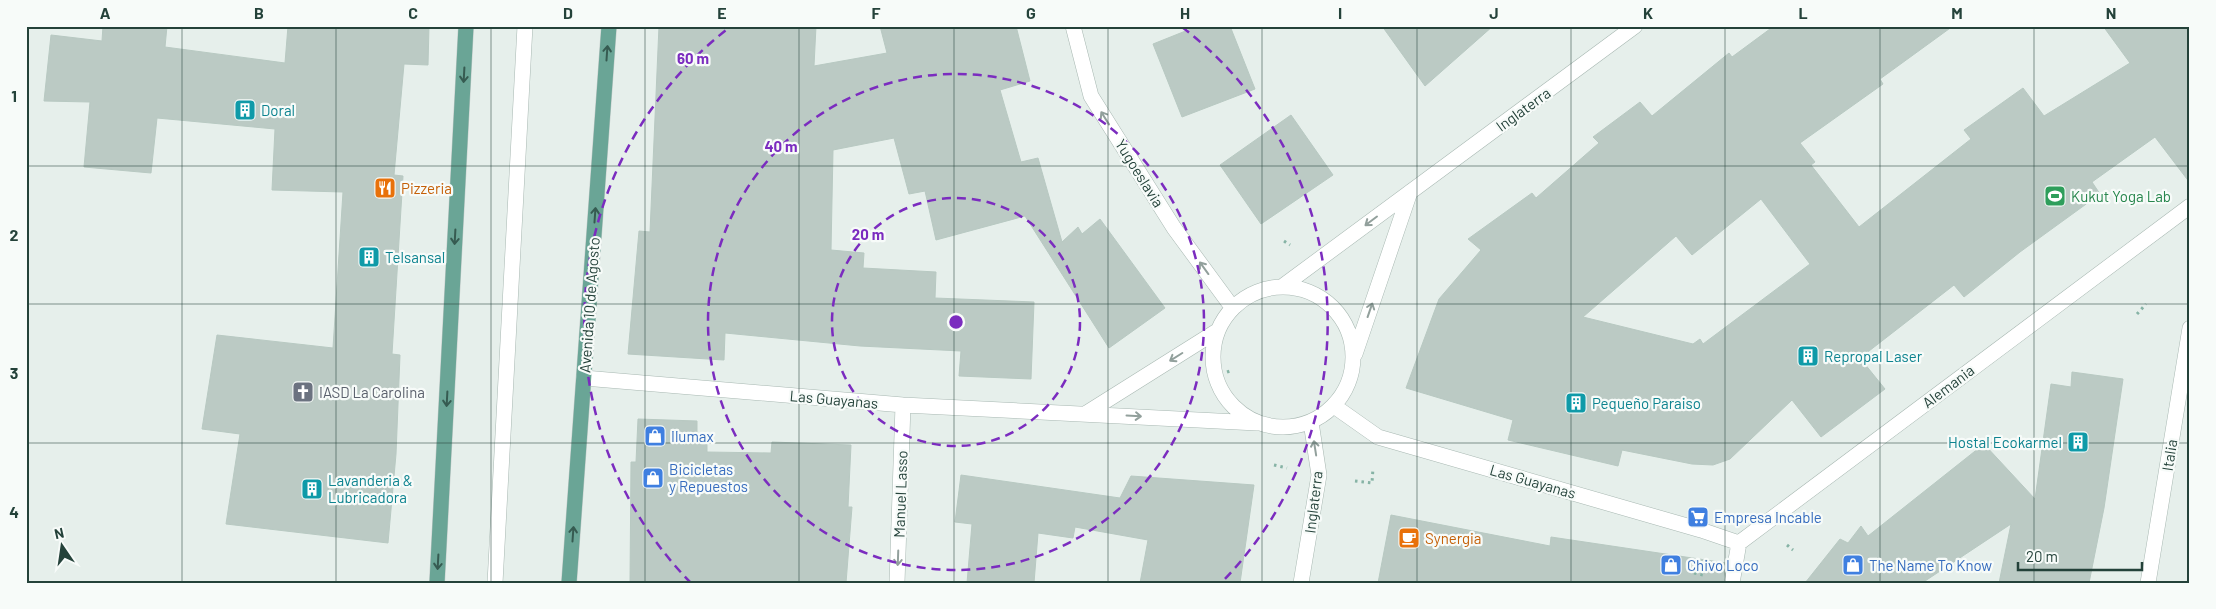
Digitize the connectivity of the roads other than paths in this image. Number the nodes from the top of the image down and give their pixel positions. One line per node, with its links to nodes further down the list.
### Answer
1 (466, 26): 20 (main road, one-way to 20)
2 (525, 26): 21 (street)
3 (609, 26): 13 (main road, Avenida 10 de Agosto, one-way to 3)
4 (1073, 26): 9 (street, Yugoeslavia, one-way to 4)
5 (1635, 26): 6 (street, Inglaterra)
6 (1410, 192): 8 (street, Inglaterra, one-way to 8); 12 (street, one-way to 6)
7 (2190, 206): 19 (street, Alemania)
8 (1283, 286): 9 (street); 12 (street)
9 (1232, 308): 11 (street)
10 (2190, 328): 26 (street, Italia)
11 (1217, 331): 16 (street, one-way to 16); 18 (street)
12 (1355, 356): 15 (street)
13 (584, 378): 14 (street, Las Guayanas); 22 (main road, Avenida 10 de Agosto, one-way to 13)
14 (903, 404): 16 (street, Las Guayanas); 23 (street, Manuel Lasso, one-way to 23)
15 (1334, 406): 17 (street); 19 (street, Las Guayanas)
16 (1085, 414): 18 (street, Las Guayanas, one-way to 18)
17 (1311, 422): 18 (street); 24 (street, Inglaterra, one-way to 17)
18 (1257, 423)
19 (1739, 543): 25 (street)
20 (437, 583)
21 (495, 583)
22 (569, 583)
23 (897, 583)
24 (1301, 583)
25 (1732, 583)
26 (2148, 583)

